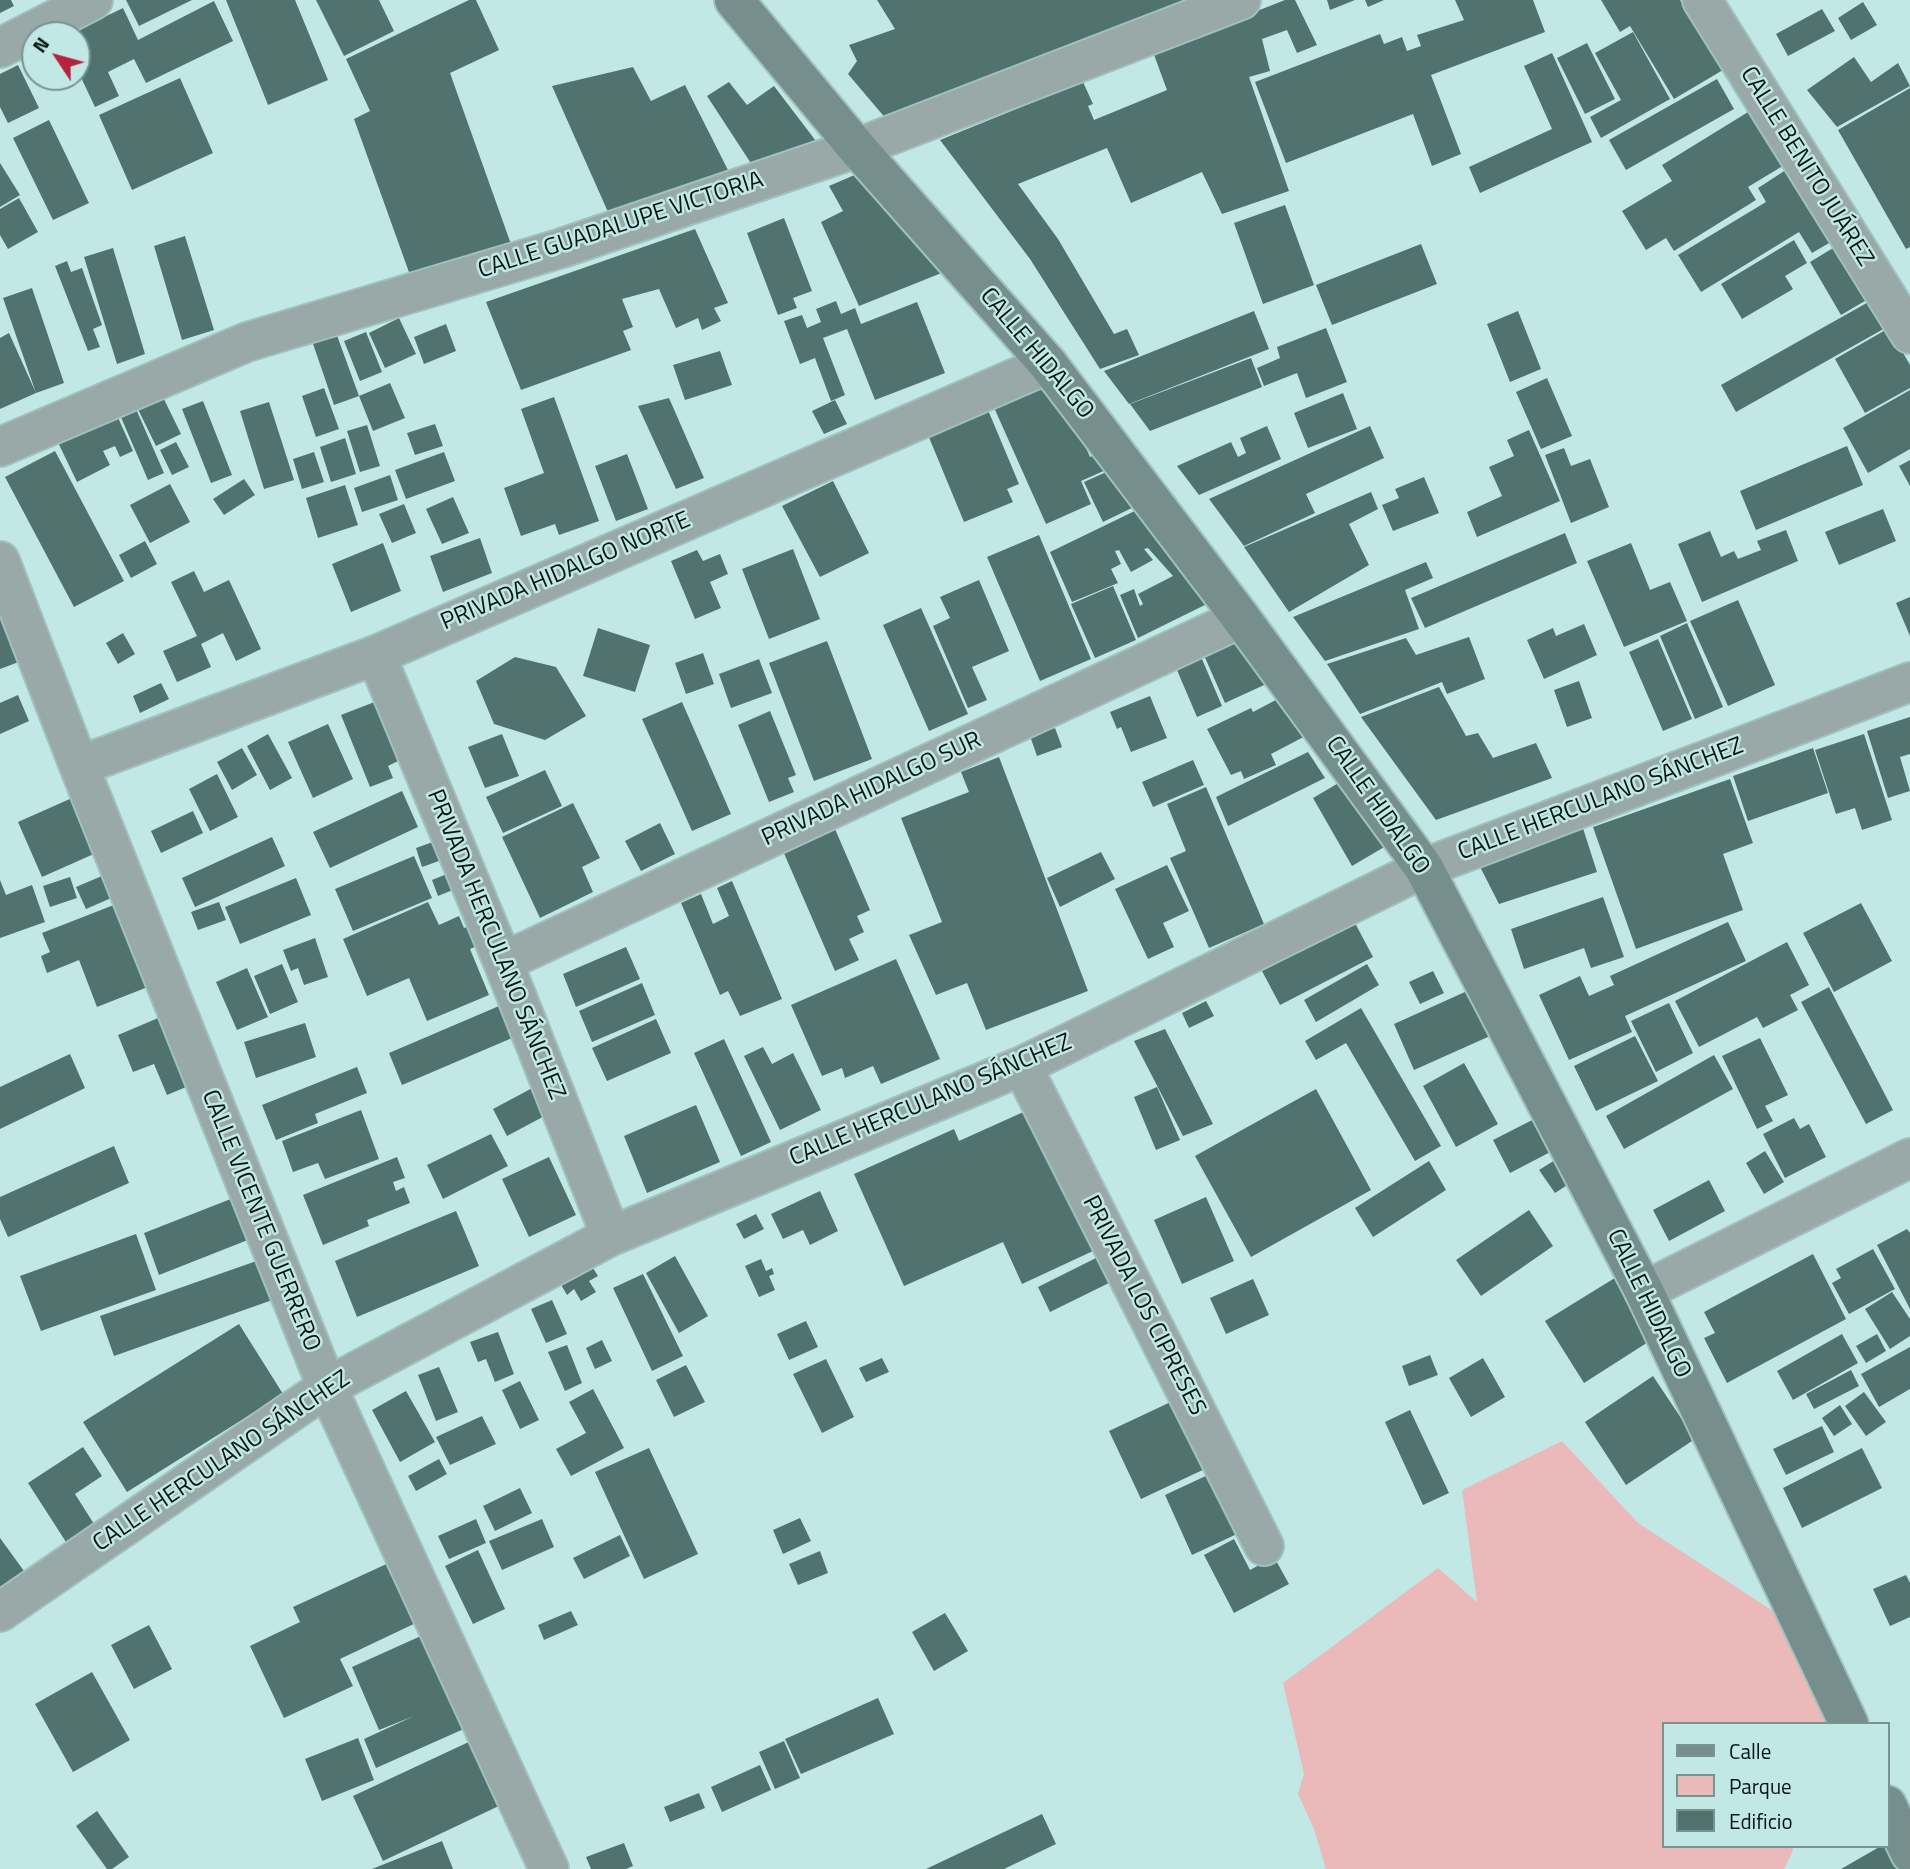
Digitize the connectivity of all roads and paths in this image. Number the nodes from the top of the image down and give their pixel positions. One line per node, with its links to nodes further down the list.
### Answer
1 (93, 0): 5 (street)
2 (734, 0): 6 (street, CALLE HIDALGO)
3 (1241, 0): 6 (street, CALLE GUADALUPE VICTORIA)
4 (1702, 0): 7 (street, CALLE BENITO JUÁREZ)
5 (0, 47)
6 (857, 148): 8 (street, CALLE HIDALGO); 9 (street, CALLE GUADALUPE VICTORIA)
7 (1910, 334)
8 (1048, 364): 11 (street, CALLE HIDALGO); 12 (street, PRIVADA HIDALGO NORTE)
9 (0, 447)
10 (0, 561): 14 (street, CALLE VICENTE GUERRERO)
11 (1241, 618): 15 (street, CALLE HIDALGO); 16 (street, PRIVADA HIDALGO SUR)
12 (376, 655): 14 (street, PRIVADA HIDALGO NORTE); 16 (street, PRIVADA HERCULANO SÁNCHEZ)
13 (1910, 682): 15 (street, CALLE HERCULANO SÁNCHEZ)
14 (79, 766): 21 (street, CALLE VICENTE GUERRERO)
15 (1424, 868): 17 (street, CALLE HERCULANO SÁNCHEZ); 20 (street, CALLE HIDALGO)
16 (503, 962): 19 (street, PRIVADA HERCULANO SÁNCHEZ)
17 (1022, 1066): 19 (street, CALLE HERCULANO SÁNCHEZ); 22 (street, PRIVADA LOS CIPRESES)
18 (1910, 1158): 20 (street)
19 (611, 1236): 21 (street, CALLE HERCULANO SÁNCHEZ)
20 (1644, 1291): 24 (street, CALLE HIDALGO)
21 (327, 1387): 23 (street, CALLE HERCULANO SÁNCHEZ); 27 (street, CALLE VICENTE GUERRERO)
22 (1264, 1546)
23 (0, 1612)
24 (1848, 1722)
25 (1889, 1809): 26 (street)
26 (1910, 1853)
27 (549, 1869)

